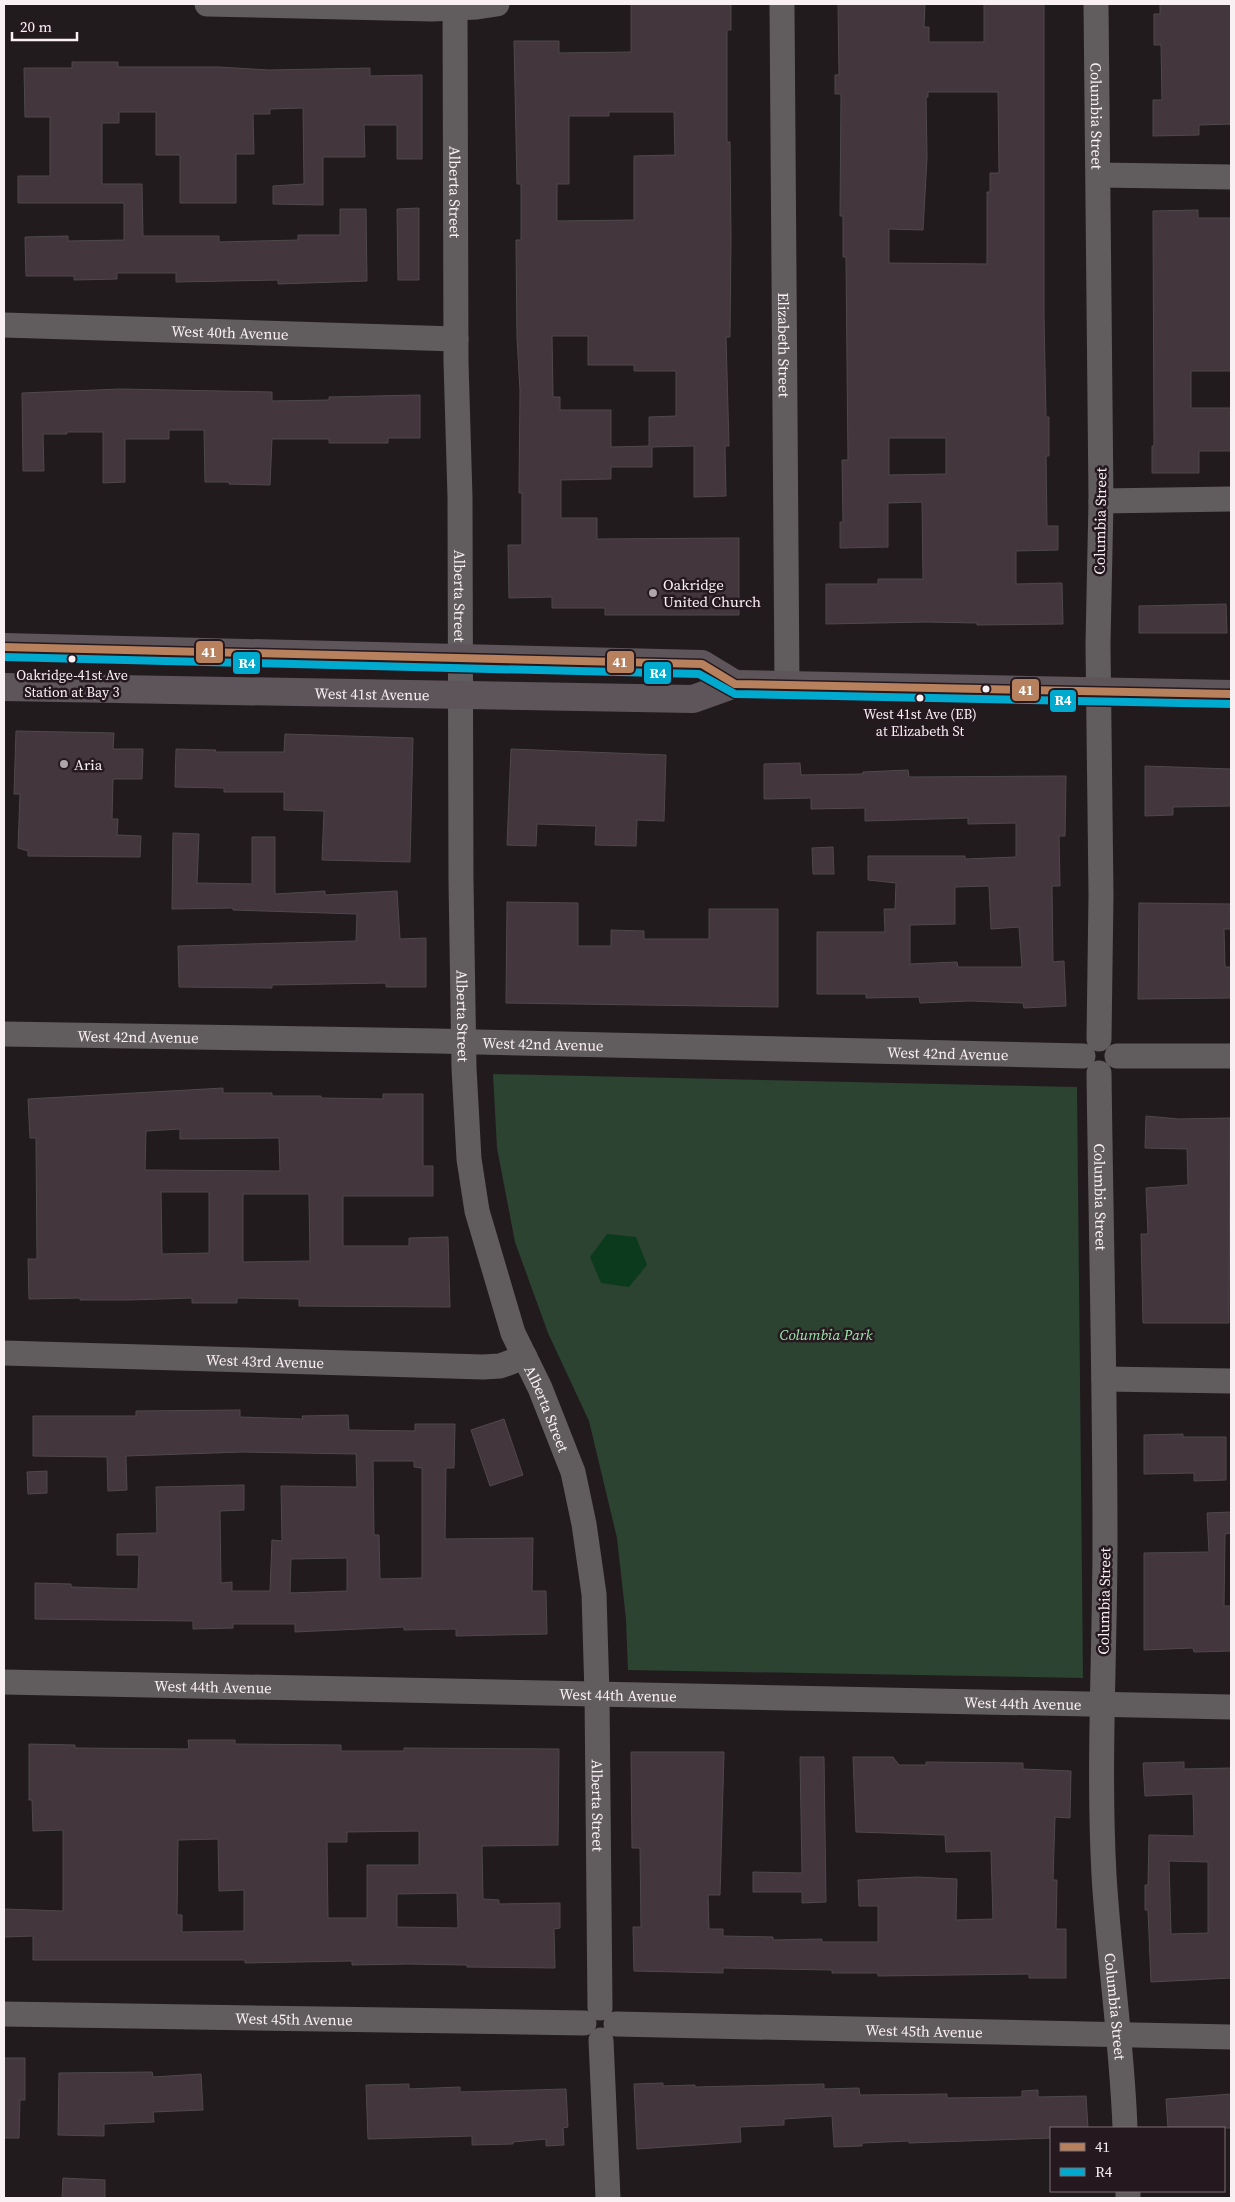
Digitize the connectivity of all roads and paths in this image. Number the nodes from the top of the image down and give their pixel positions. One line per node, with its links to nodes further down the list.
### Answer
1 (207, 4): 5 (street)
2 (497, 4): 5 (street)
3 (782, 4): 15 (street, Elizabeth Street)
4 (1096, 4): 6 (street, Columbia Street)
5 (454, 6): 9 (street, Alberta Street)
6 (1099, 175): 7 (street); 11 (street, Columbia Street)
7 (1231, 176)
8 (4, 325): 9 (street, West 40th Avenue)
9 (456, 339): 13 (street, Alberta Street)
10 (1231, 499): 11 (street)
11 (1101, 501): 17 (street, Columbia Street)
12 (4, 647): 13 (main road, West 41st Avenue)
13 (460, 656): 14 (main road, West 41st Avenue); 19 (street, Alberta Street)
14 (735, 684): 15 (main road, West 41st Avenue); 19 (main road, West 41st Avenue)
15 (787, 686): 17 (main road, West 41st Avenue)
16 (4, 687): 19 (main road, West 41st Avenue)
17 (1098, 692): 18 (main road, West 41st Avenue); 22 (street, Columbia Street)
18 (1231, 694)
19 (460, 696): 21 (street, Alberta Street)
20 (4, 1034): 21 (street, West 42nd Avenue)
21 (463, 1041): 22 (street, West 42nd Avenue); 25 (street, Alberta Street)
22 (1094, 1056): 23 (street); 26 (street, Columbia Street)
23 (1231, 1056)
24 (4, 1354): 25 (street, West 43rd Avenue)
25 (525, 1357): 29 (street, Alberta Street)
26 (1104, 1379): 27 (street); 30 (street, Columbia Street)
27 (1231, 1381)
28 (4, 1682): 29 (street, West 44th Avenue)
29 (598, 1694): 30 (street, West 44th Avenue); 33 (street, Alberta Street)
30 (1102, 1704): 31 (street, West 44th Avenue); 34 (street, Columbia Street)
31 (1231, 1707)
32 (4, 2014): 33 (street, West 45th Avenue)
33 (600, 2024): 34 (street, West 45th Avenue); 37 (street, Alberta Street)
34 (1118, 2034): 35 (street, West 45th Avenue); 36 (street, Columbia Street)
35 (1231, 2037)
36 (1125, 2127)
37 (608, 2198)

